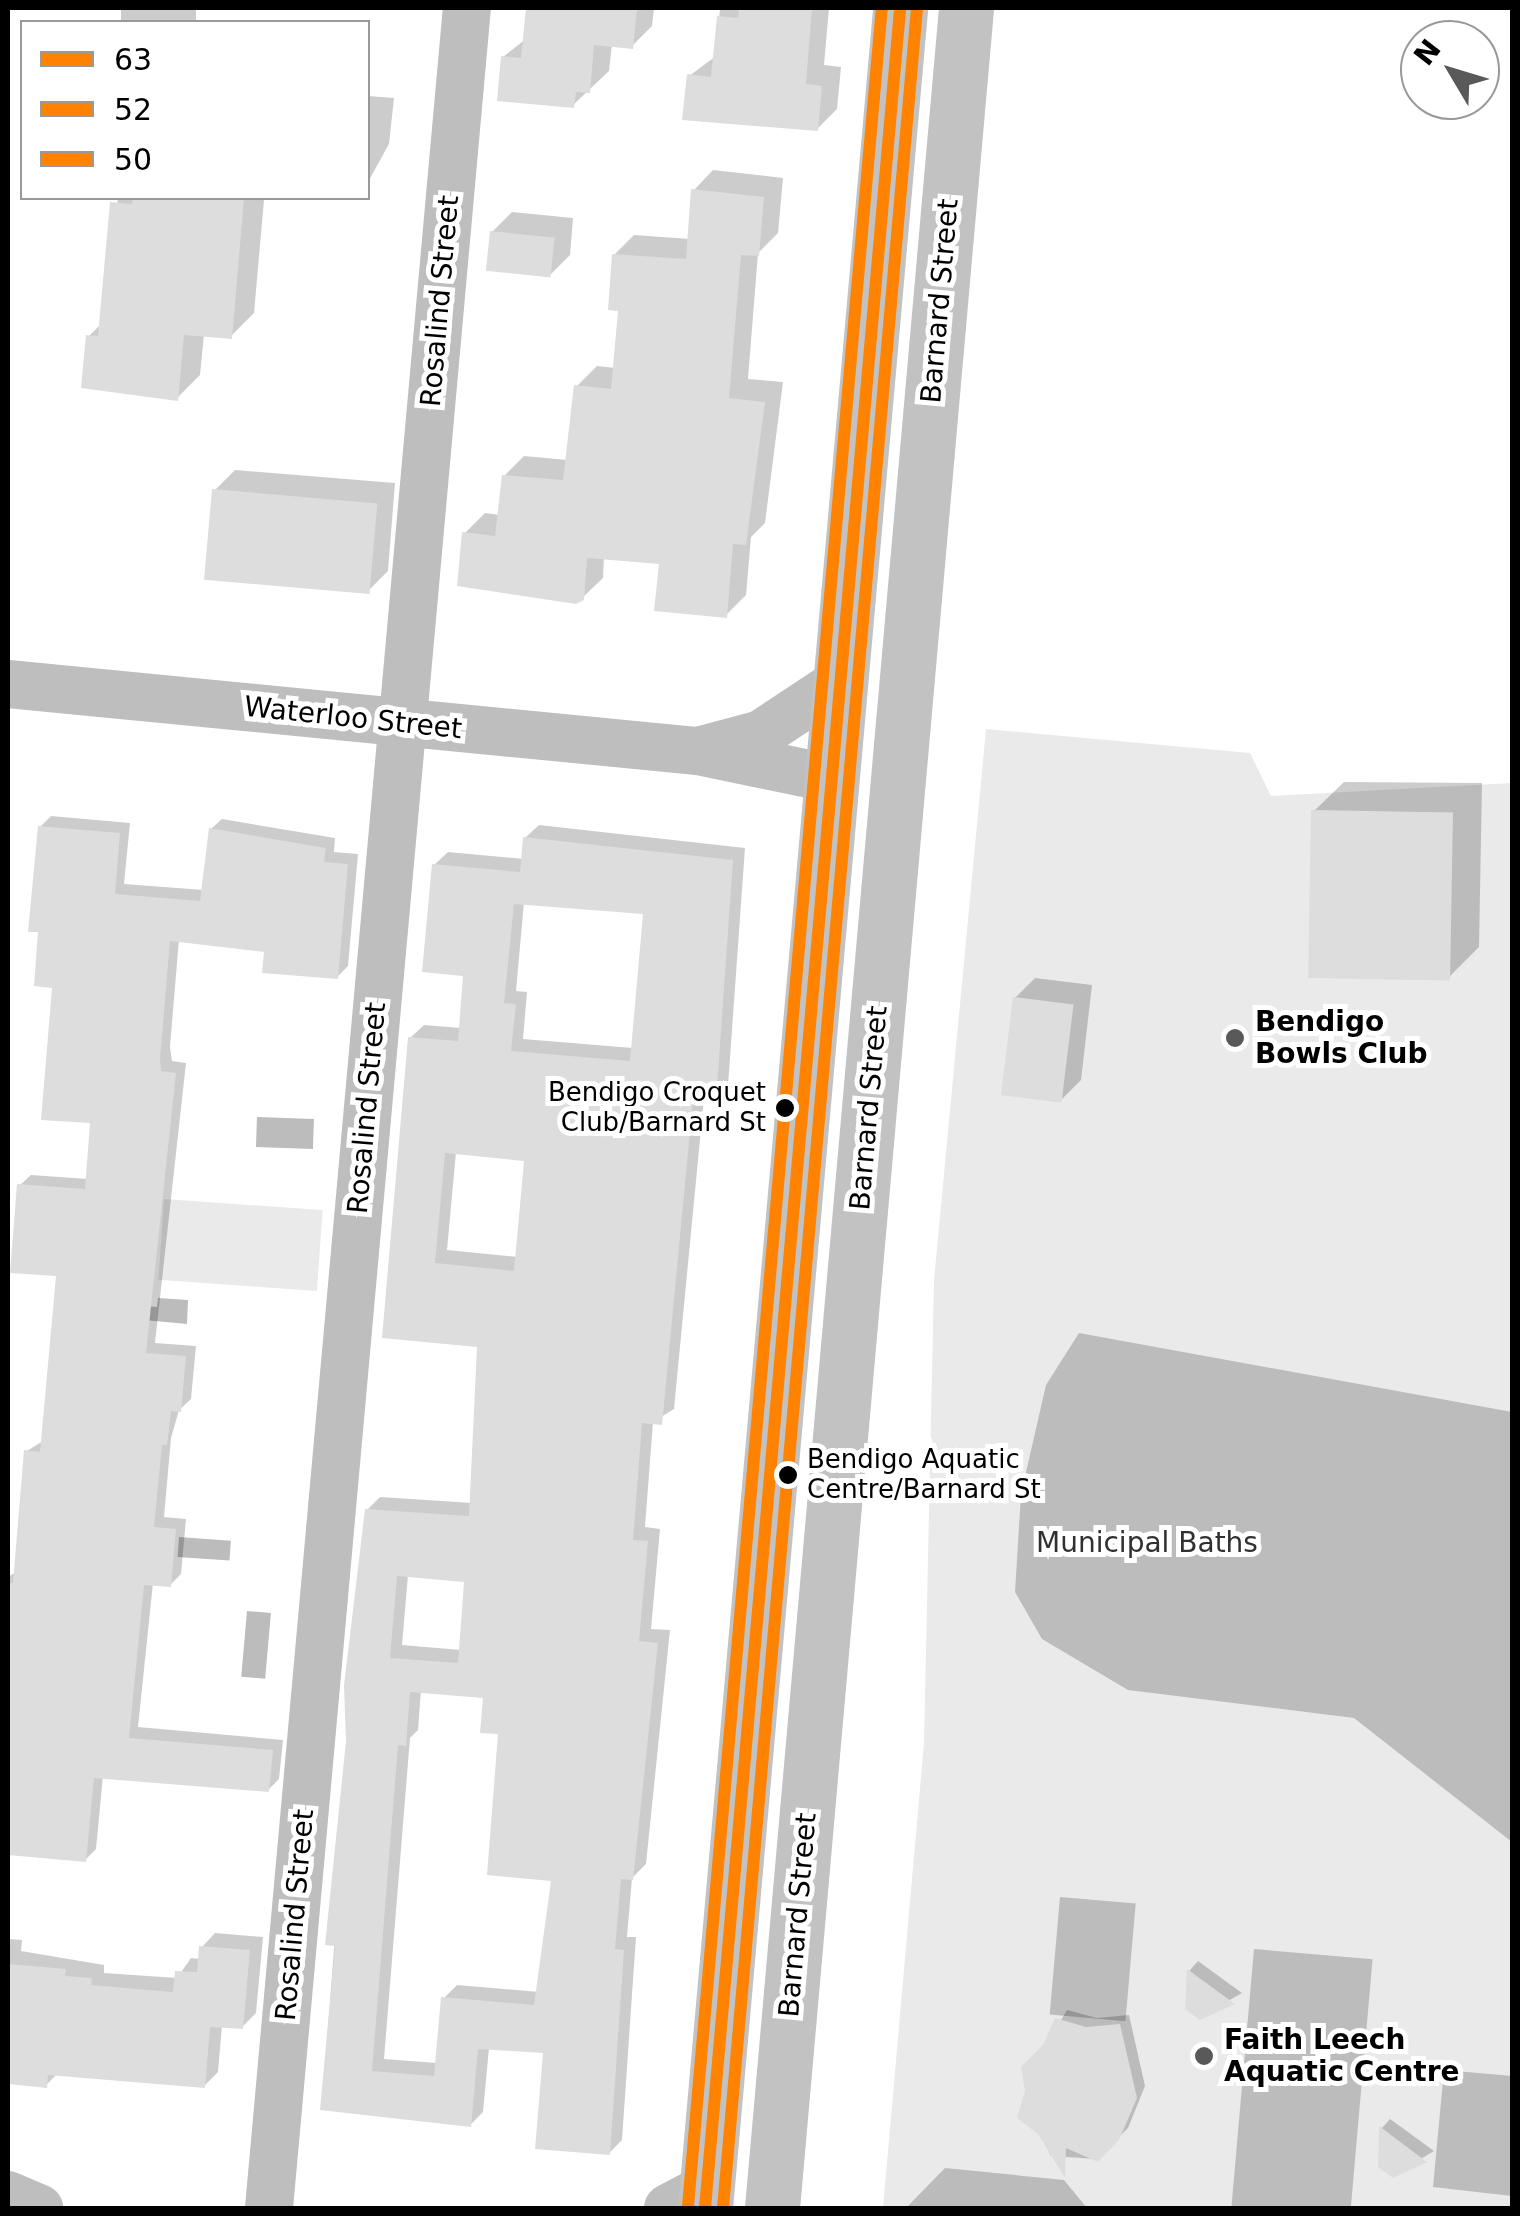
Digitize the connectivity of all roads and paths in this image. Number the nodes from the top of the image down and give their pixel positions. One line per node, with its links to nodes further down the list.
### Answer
1 (467, 8): 9 (street, Rosalind Street)
2 (900, 8): 5 (main road)
3 (930, 8): 5 (main road)
4 (966, 8): 6 (main road, Barnard Street)
5 (876, 279): 7 (main road)
6 (937, 339): 11 (main road); 12 (main road, Barnard Street)
7 (842, 681): 10 (street, Waterloo Street); 11 (main road)
8 (8, 684): 9 (street, Waterloo Street)
9 (402, 722): 10 (street, Waterloo Street); 18 (street, Rosalind Street)
10 (698, 751): 11 (street, Waterloo Street)
11 (833, 779): 13 (main road)
12 (845, 1374): 13 (main road); 14 (main road, Barnard Street)
13 (741, 1809): 16 (main road)
14 (800, 1890): 16 (main road); 19 (main road, Barnard Street)
15 (8, 2195): 17 (street)
16 (705, 2204)
17 (40, 2208)
18 (269, 2208)
19 (772, 2208)

